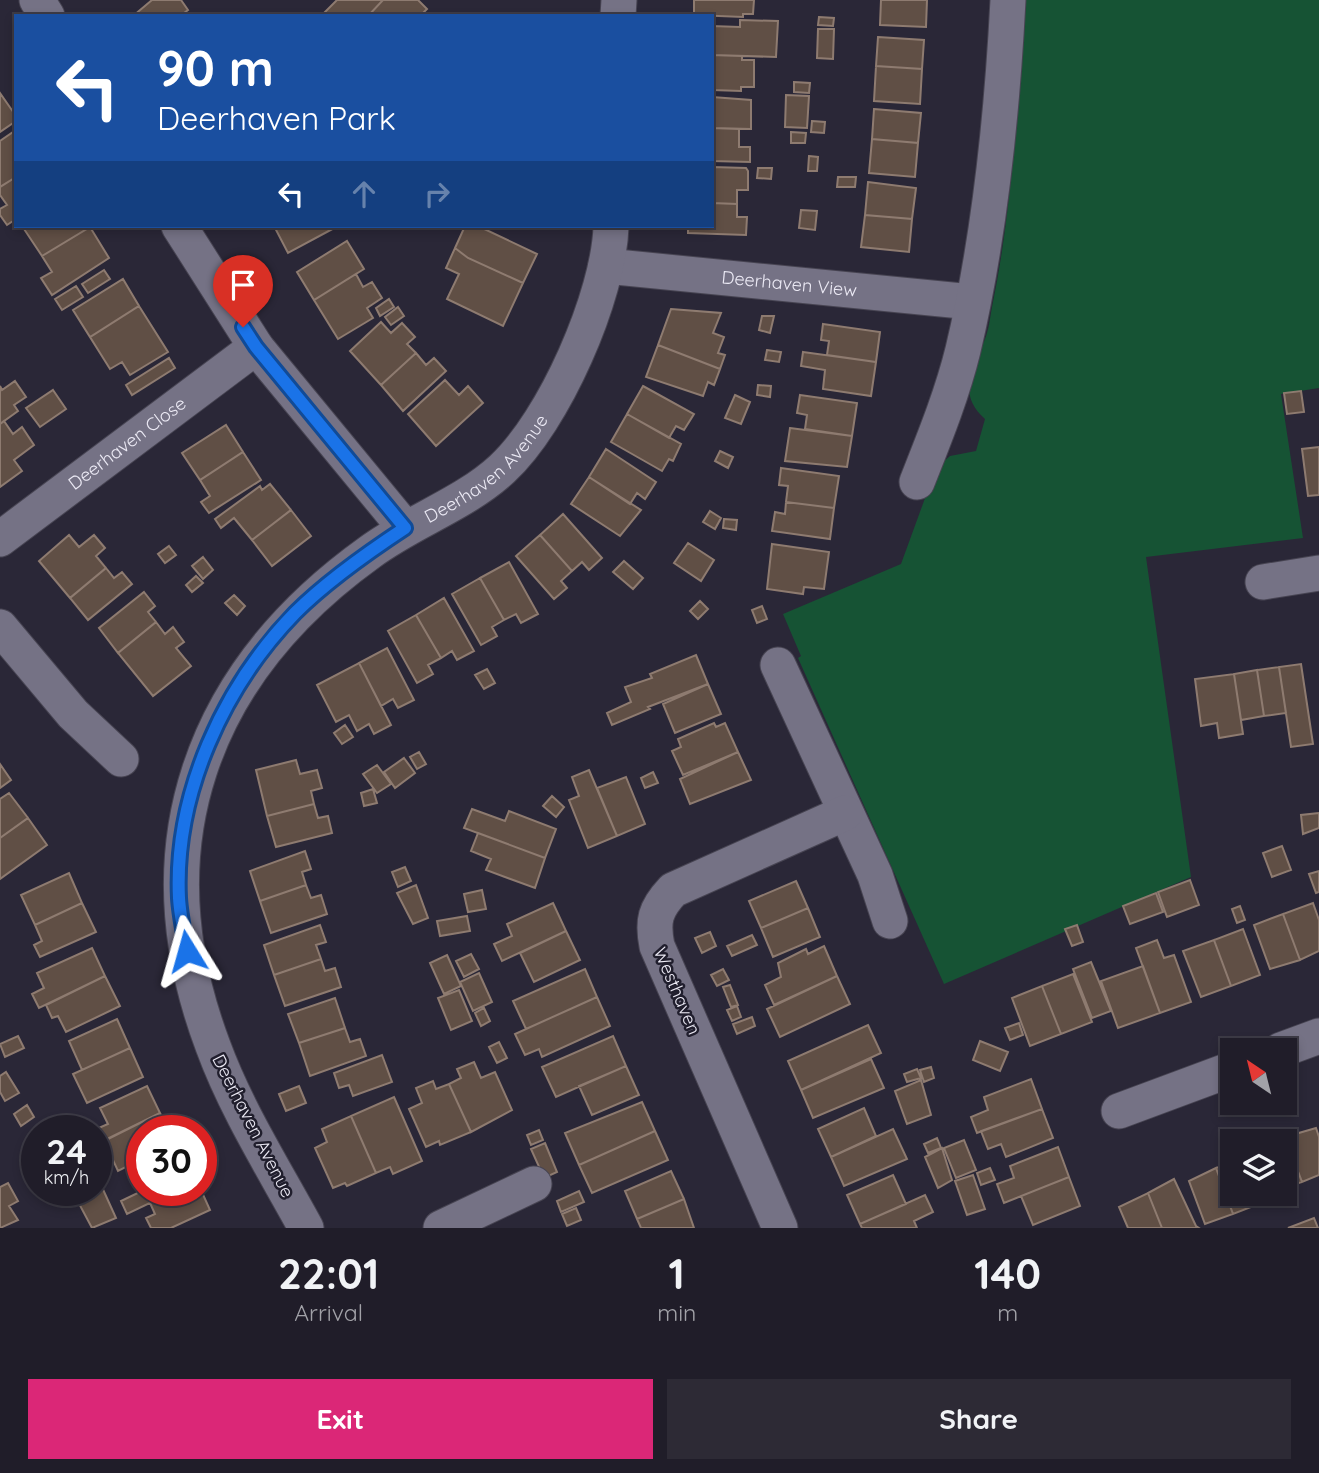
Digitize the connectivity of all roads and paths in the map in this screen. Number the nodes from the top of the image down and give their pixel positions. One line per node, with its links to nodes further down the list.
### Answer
1 (1008, 0): 5 (street)
2 (180, 228): 6 (street)
3 (611, 228): 4 (street, Deerhaven Avenue)
4 (606, 265): 5 (street, Deerhaven View); 8 (street, Deerhaven Avenue)
5 (972, 302): 7 (street)
6 (256, 347): 8 (street); 9 (street, Deerhaven Close)
7 (917, 482)
8 (405, 528): 23 (street, Deerhaven Avenue)
9 (0, 539)
10 (1319, 573): 11 (street)
11 (1263, 582)
12 (0, 627): 14 (street)
13 (778, 665): 15 (street)
14 (121, 760)
15 (845, 813): 16 (street); 25 (street, Westhaven)
16 (890, 921)
17 (1319, 1036): 18 (street)
18 (1297, 1044)
19 (1220, 1073): 20 (street)
20 (1119, 1111)
21 (534, 1184): 22 (street)
22 (486, 1218): 24 (street)
23 (306, 1228)
24 (441, 1228)
25 (780, 1228)

